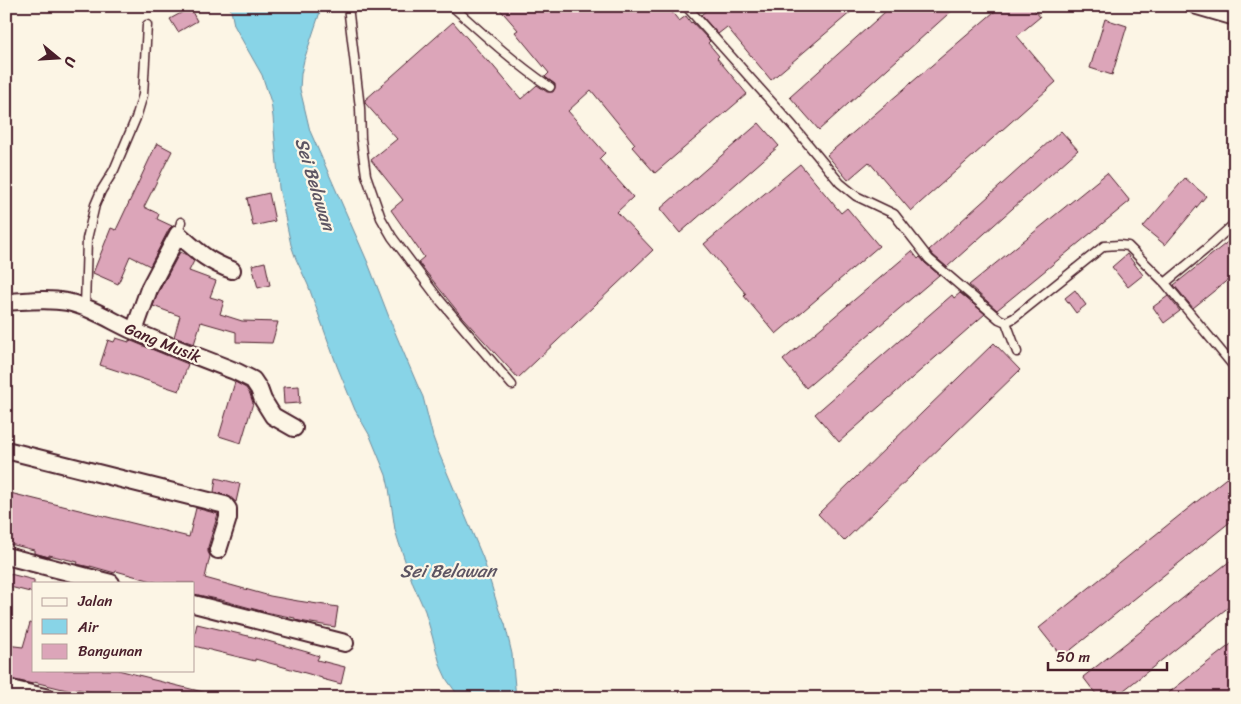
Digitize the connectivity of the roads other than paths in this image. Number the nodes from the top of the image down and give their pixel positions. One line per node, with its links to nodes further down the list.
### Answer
1 (348, 6): 17 (lane)
2 (452, 6): 7 (lane)
3 (686, 6): 13 (lane)
4 (1197, 6): 5 (street)
5 (1235, 18)
6 (147, 25): 12 (lane)
7 (550, 87)
8 (1235, 223): 10 (lane)
9 (232, 270): 14 (street)
10 (1165, 283): 13 (lane); 16 (lane)
11 (6, 302): 12 (street, Gang Musik)
12 (85, 307): 14 (street, Gang Musik)
13 (1006, 322): 15 (lane)
14 (134, 331): 18 (street, Gang Musik)
15 (1017, 352)
16 (1235, 368)
17 (512, 385)
18 (294, 428)
19 (6, 450): 20 (street)
20 (218, 550)
21 (6, 556): 22 (street)
22 (107, 582)
23 (195, 604): 24 (street)
24 (345, 642)
25 (6, 688): 26 (street)
26 (50, 698)

